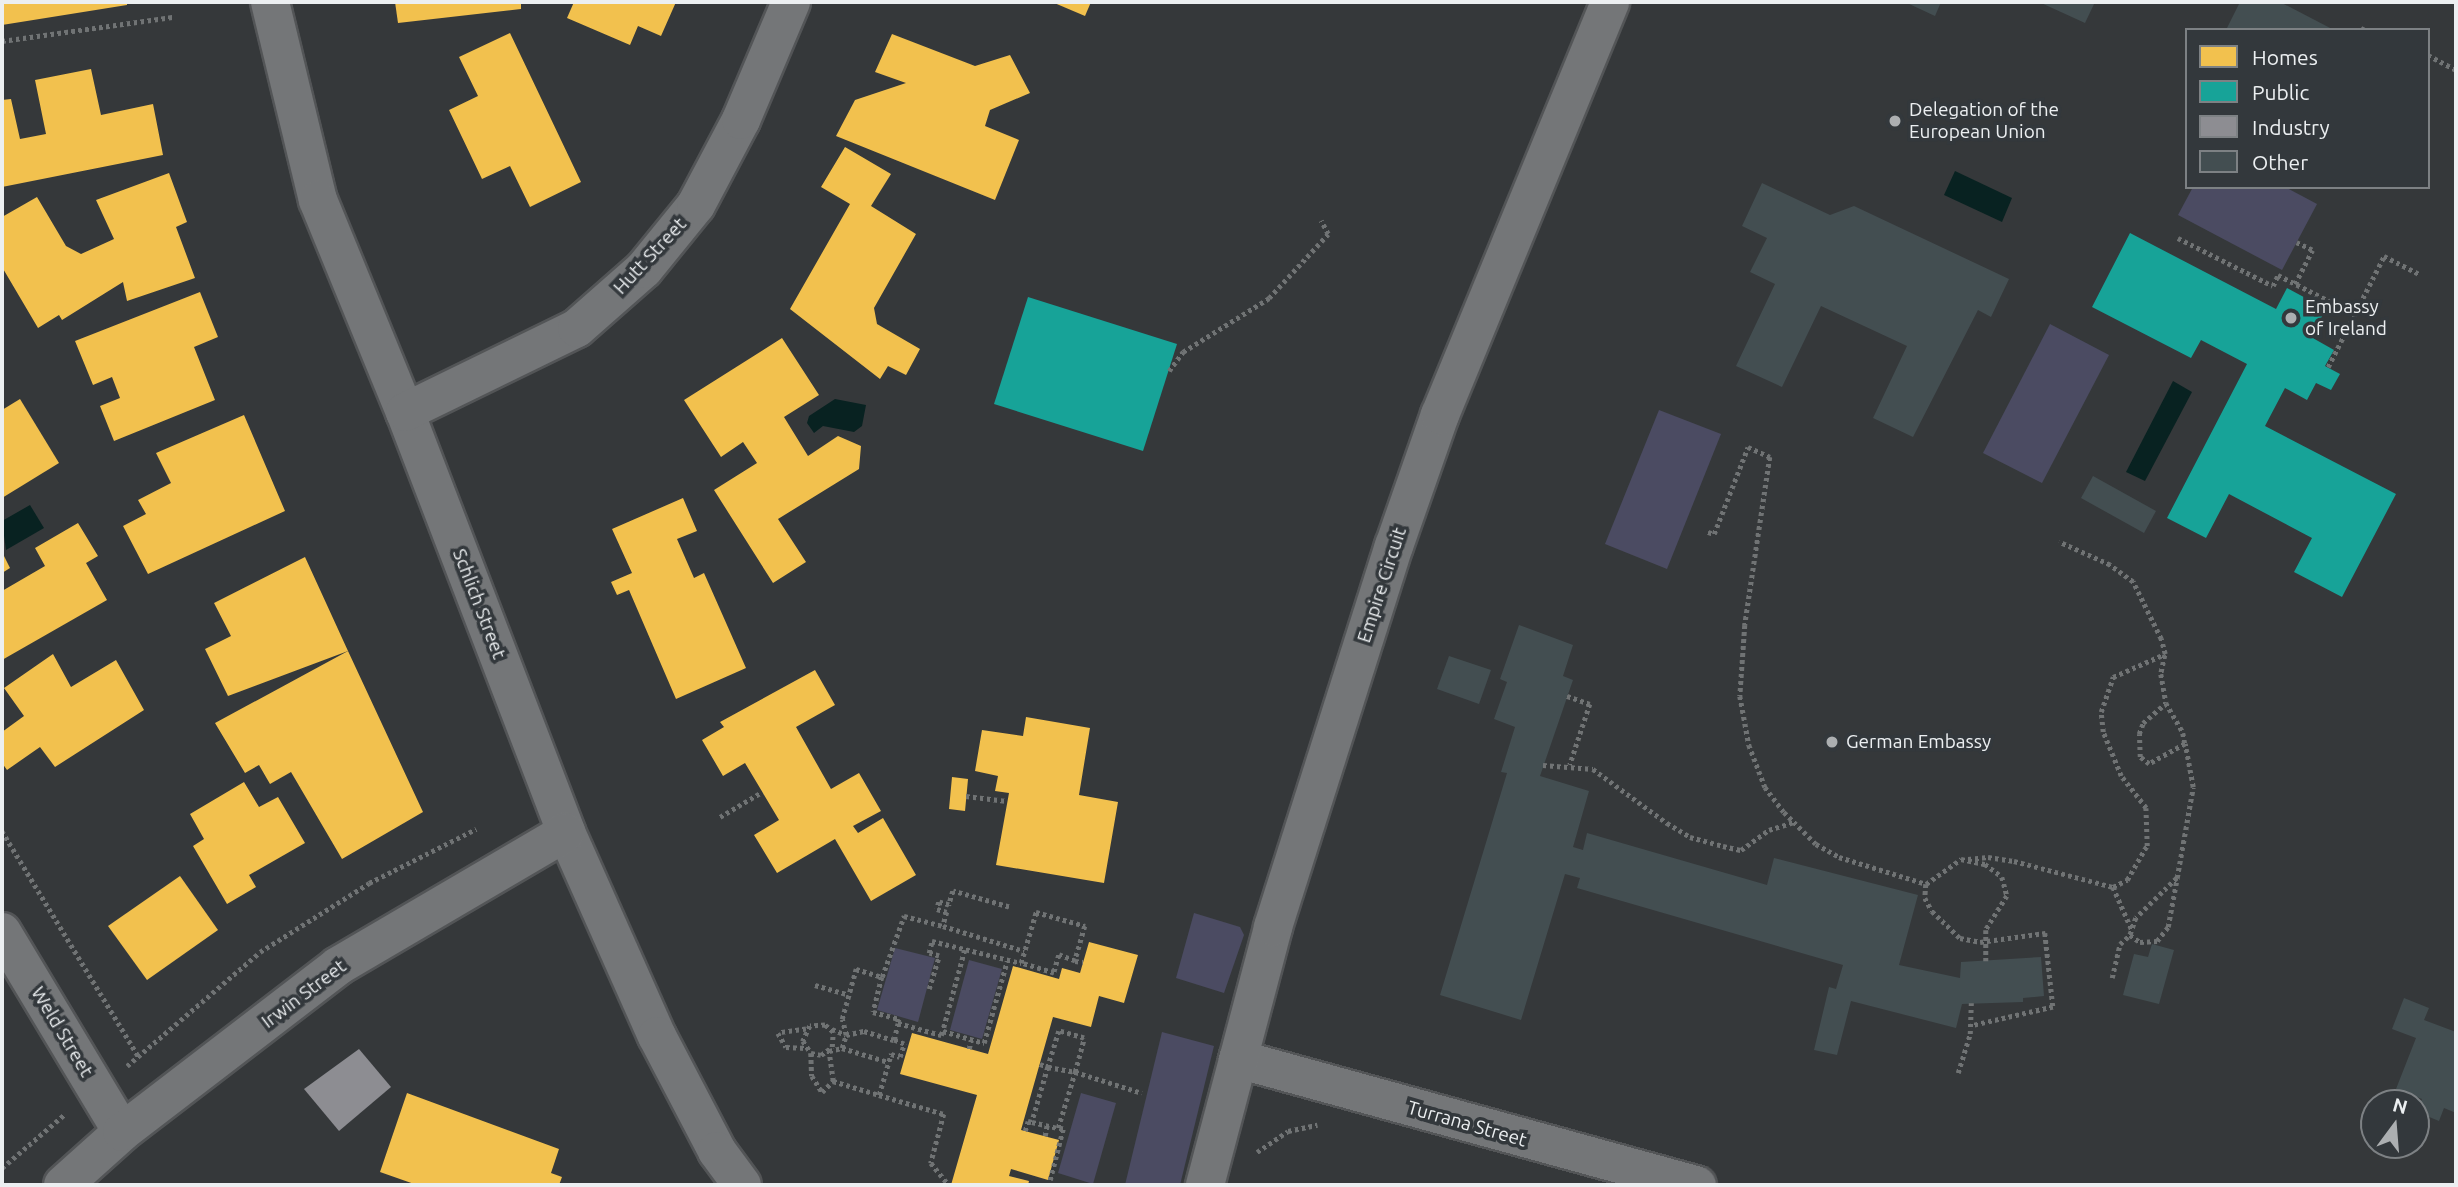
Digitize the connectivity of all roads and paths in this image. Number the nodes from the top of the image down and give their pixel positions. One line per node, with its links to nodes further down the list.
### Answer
1 (270, 2): 16 (street, Schlich Street)
2 (791, 2): 16 (street, Hutt Street)
3 (1610, 2): 71 (street, Empire Circuit)
4 (172, 18): 5 (path)
5 (2, 41)
6 (2430, 56): 7 (path)
7 (2456, 70)
8 (1321, 221): 15 (path)
9 (2178, 238): 12 (path)
10 (2297, 243): 12 (path)
11 (2419, 274): 13 (path)
12 (2295, 284): 13 (path)
13 (2355, 314): 14 (path)
14 (2328, 367)
15 (1169, 372)
16 (405, 412): 32 (street, Schlich Street)
17 (1708, 533): 29 (path)
18 (2059, 542): 19 (path)
19 (2165, 654): 21 (path); 36 (path)
20 (1567, 696): 24 (path)
21 (2166, 703): 22 (path); 22 (path)
22 (2185, 744): 34 (path)
23 (1543, 765): 24 (path)
24 (1570, 765): 29 (path)
25 (762, 792): 28 (path)
26 (966, 796): 27 (path)
27 (1007, 801)
28 (720, 817)
29 (1793, 822): 35 (path)
30 (476, 829): 70 (path)
31 (2, 831): 70 (path)
32 (566, 832): 86 (street, Irwin Street); 92 (street, Schlich Street)
33 (1968, 859): 35 (path); 36 (path); 41 (path)
34 (2177, 878): 40 (path); 40 (path)
35 (1926, 884): 41 (path)
36 (2113, 887): 40 (path)
37 (1009, 907): 38 (path)
38 (943, 926): 43 (path); 49 (path)
39 (2, 932): 78 (street, Weld Street)
40 (2131, 933): 50 (path)
41 (1985, 941): 46 (path); 58 (path)
42 (965, 950): 44 (path); 52 (path); 62 (path)
43 (1024, 951): 45 (path); 48 (path)
44 (1007, 961): 48 (path); 55 (path)
45 (1075, 961): 47 (path); 48 (path)
46 (1986, 961)
47 (1083, 962)
48 (1021, 963)
49 (882, 977): 53 (path); 57 (path)
50 (2112, 978)
51 (815, 985): 53 (path)
52 (929, 989)
53 (849, 995): 61 (path)
54 (1971, 1003): 58 (path)
55 (991, 1017): 56 (path); 64 (path)
56 (998, 1018)
57 (898, 1023): 62 (path); 63 (path)
58 (1971, 1026): 76 (path)
59 (830, 1028): 60 (path); 61 (path); 68 (path)
60 (807, 1029): 65 (path); 65 (path)
61 (846, 1035): 63 (path); 66 (path)
62 (942, 1036): 64 (path)
63 (894, 1040): 72 (path)
64 (971, 1040): 67 (path)
65 (806, 1048): 69 (path)
66 (842, 1048): 68 (path); 72 (path)
67 (968, 1049)
68 (829, 1051): 69 (path); 77 (path)
69 (811, 1053): 77 (path)
70 (139, 1057): 78 (path)
71 (1238, 1059): 94 (street, Empire Circuit); 95 (street, Turrana Street)
72 (888, 1062): 80 (path)
73 (1040, 1064): 74 (path)
74 (1048, 1067): 75 (path); 75 (path); 81 (path)
75 (1075, 1072): 79 (path); 84 (path)
76 (1958, 1073)
77 (833, 1081): 80 (path)
78 (97, 1092): 86 (street, Weld Street); 89 (path)
79 (1142, 1093)
80 (879, 1095): 93 (path)
81 (1032, 1122): 82 (path); 85 (path)
82 (1048, 1125): 84 (path); 87 (path)
83 (1323, 1126): 88 (path)
84 (1058, 1128): 90 (path)
85 (1025, 1131)
86 (122, 1132): 91 (street, Irwin Street)
87 (1045, 1136)
88 (1255, 1154)
89 (2, 1168)
90 (1050, 1180)
91 (62, 1185)
92 (742, 1185)
93 (946, 1185)
94 (1205, 1185)
95 (1697, 1185)

